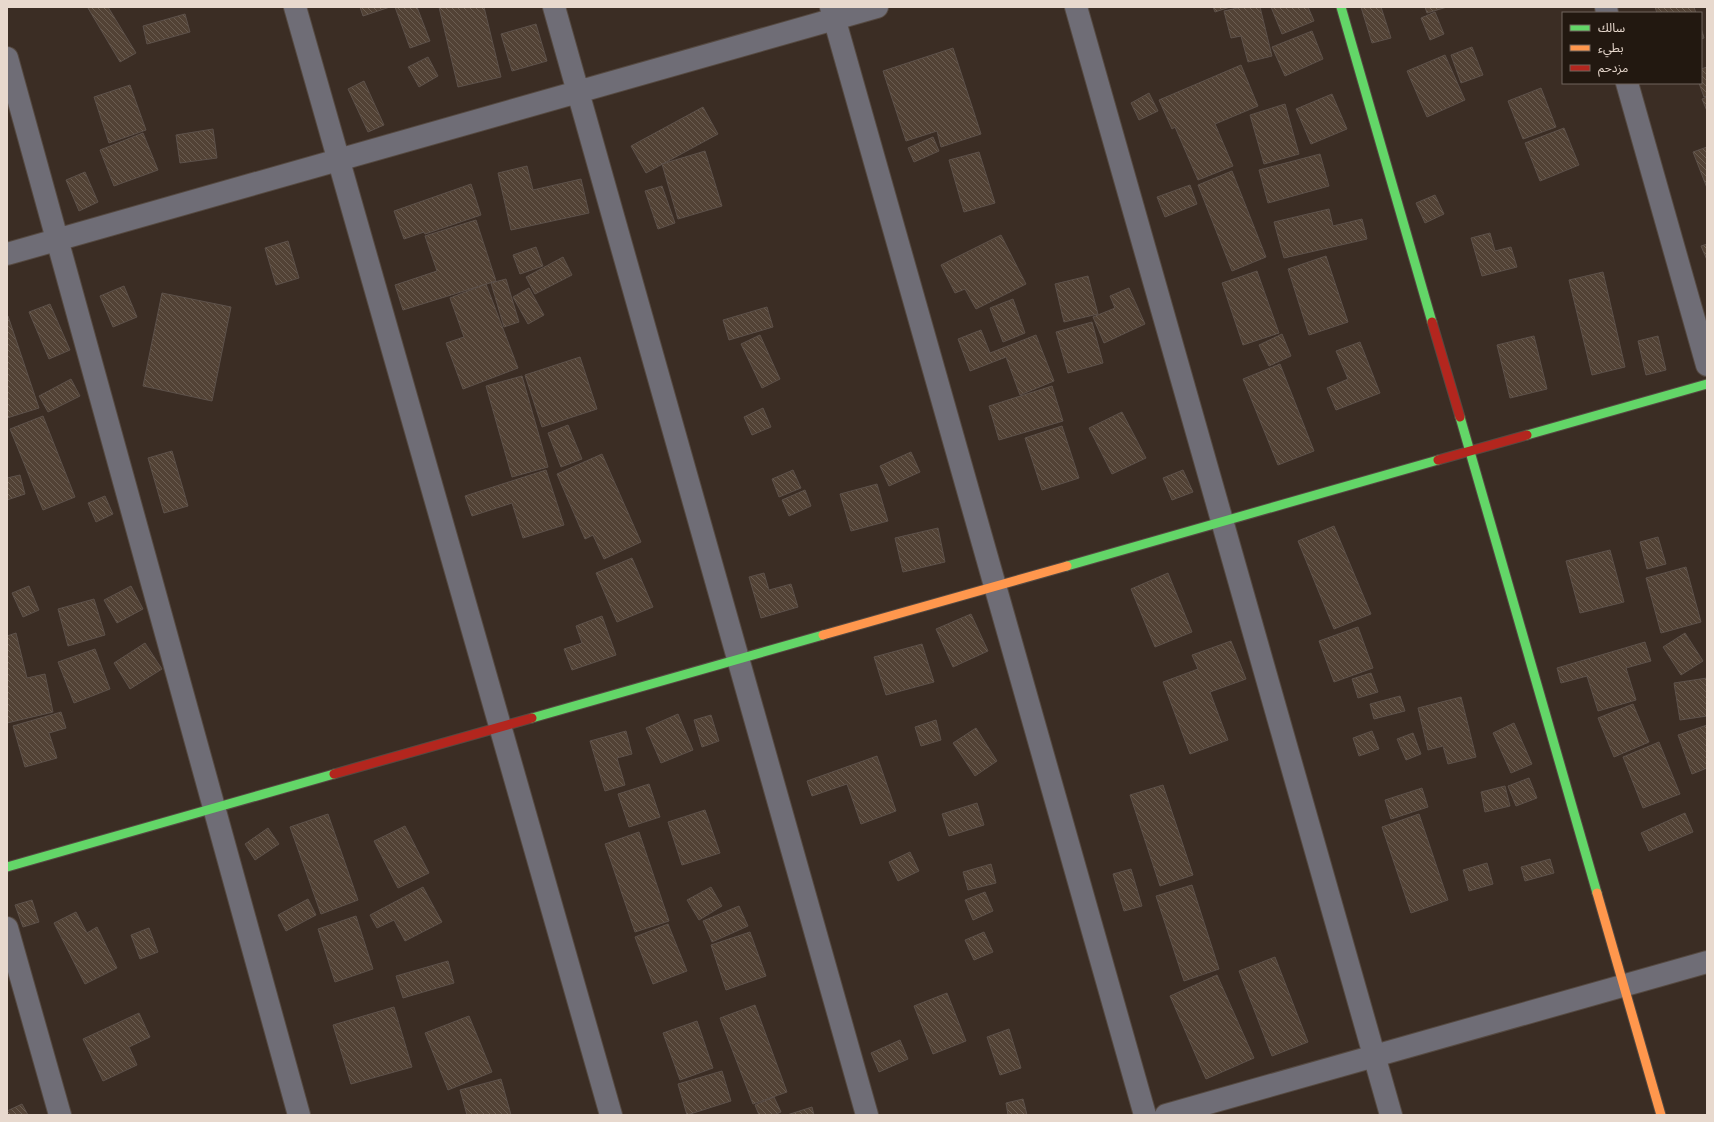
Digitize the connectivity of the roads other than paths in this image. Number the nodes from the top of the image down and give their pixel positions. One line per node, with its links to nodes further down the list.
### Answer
1 (295, 7): 10 (street)
2 (554, 7): 9 (street)
3 (877, 7): 6 (street)
4 (1076, 7): 16 (street)
5 (1341, 7): 15 (street)
6 (832, 13): 9 (street); 17 (street)
7 (7, 58): 11 (street)
8 (1627, 84): 13 (street)
9 (578, 92): 10 (street); 18 (street)
10 (339, 160): 11 (street); 19 (street)
11 (57, 240): 12 (street); 20 (street)
12 (7, 254)
13 (1707, 365)
14 (1707, 384): 15 (street)
15 (1470, 452): 16 (street); 24 (street)
16 (1222, 522): 17 (street); 25 (street)
17 (995, 586): 18 (street); 30 (street)
18 (739, 660): 19 (street); 29 (street)
19 (500, 727): 20 (street); 28 (street)
20 (214, 808): 21 (street); 27 (street)
21 (7, 867)
22 (7, 928): 26 (street)
23 (1707, 962): 24 (street)
24 (1623, 985): 25 (street); 33 (street)
25 (1374, 1056): 31 (street); 32 (street)
26 (60, 1115)
27 (299, 1115)
28 (611, 1115)
29 (867, 1115)
30 (1145, 1115)
31 (1166, 1115)
32 (1391, 1115)
33 (1661, 1115)

